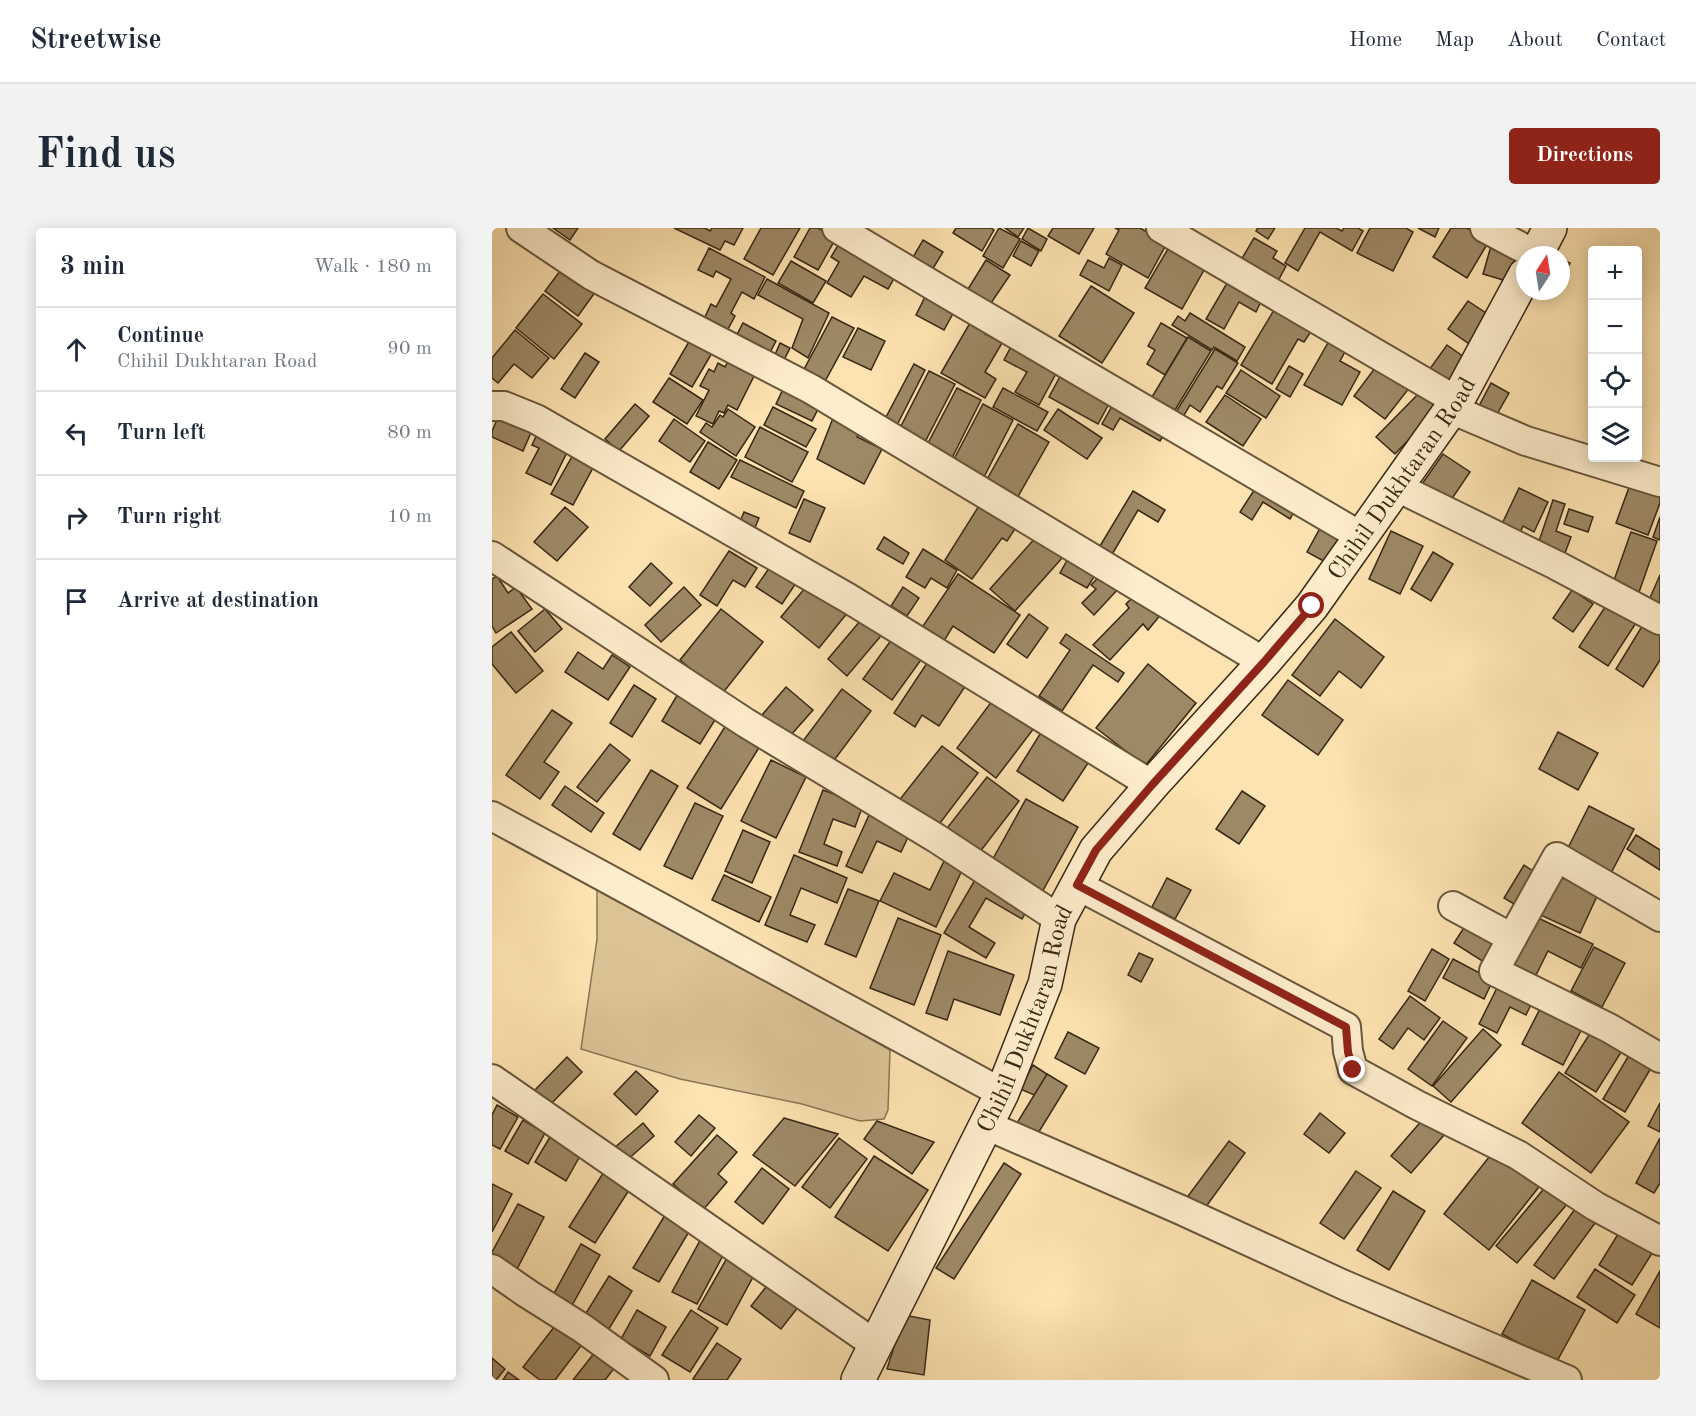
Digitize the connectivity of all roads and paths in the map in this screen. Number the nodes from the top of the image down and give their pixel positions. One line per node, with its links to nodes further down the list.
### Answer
1 (521, 228): 16 (street)
2 (837, 228): 13 (street)
3 (1161, 228): 9 (street)
4 (1485, 228): 6 (street)
5 (1550, 228): 7 (street)
6 (1519, 246)
7 (1541, 246)
8 (1516, 291): 9 (street, Chihil Dukhtaran Road)
9 (1454, 405): 11 (street); 12 (street, Chihil Dukhtaran Road)
10 (492, 406): 17 (street)
11 (1660, 482)
12 (1397, 487): 13 (street, Chihil Dukhtaran Road); 15 (street)
13 (1362, 537): 16 (street, Chihil Dukhtaran Road)
14 (492, 556): 22 (street)
15 (1660, 620)
16 (1264, 662): 17 (street, Chihil Dukhtaran Road)
17 (1152, 785): 19 (street, Chihil Dukhtaran Road)
18 (492, 816): 26 (street)
19 (1077, 885): 22 (street, Chihil Dukhtaran Road); 28 (street)
20 (1453, 906): 23 (street)
21 (1660, 917): 23 (street)
22 (1059, 919): 26 (street, Chihil Dukhtaran Road)
23 (1512, 938): 24 (street)
24 (1660, 1058)
25 (492, 1079): 30 (street)
26 (1002, 1093): 27 (street, Chihil Dukhtaran Road)
27 (986, 1125): 30 (street, Chihil Dukhtaran Road); 33 (street)
28 (1660, 1241)
29 (492, 1269): 31 (street)
30 (876, 1345): 32 (street, Chihil Dukhtaran Road)
31 (654, 1380)
32 (858, 1380)
33 (1567, 1380)

